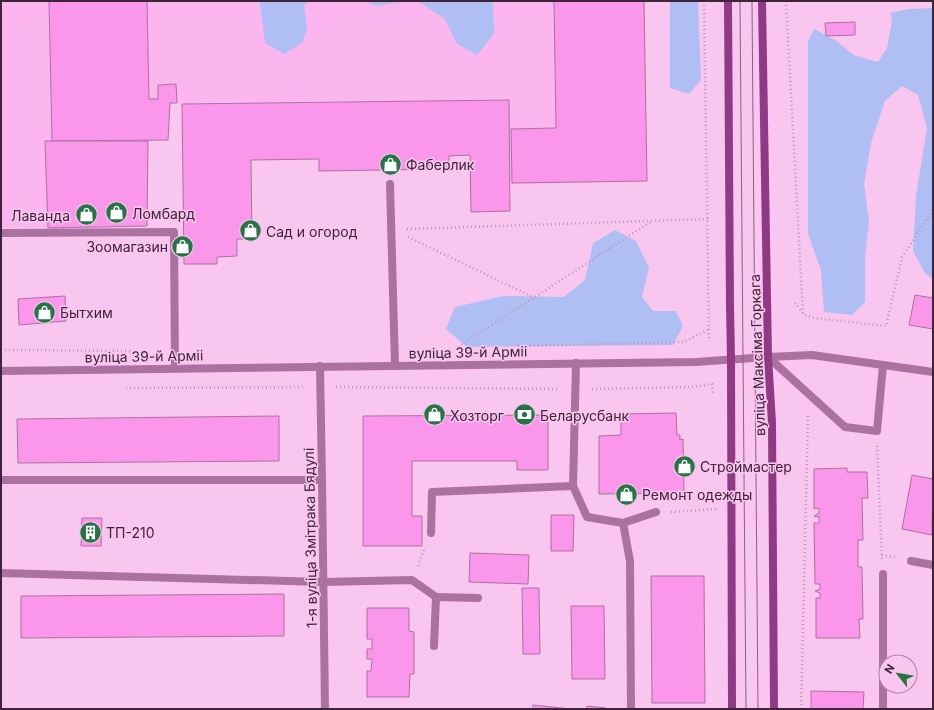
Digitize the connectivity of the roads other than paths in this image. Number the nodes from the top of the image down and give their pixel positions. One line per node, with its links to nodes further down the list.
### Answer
1 (728, 1): 6 (main road, вуліца Максіма Горкага)
2 (762, 1): 5 (main road, вуліца Максіма Горкага)
3 (390, 184): 10 (street)
4 (1, 233): 11 (street)
5 (768, 357): 6 (street, вуліца 39-й Арміі); 8 (street, вуліца 39-й Арміі); 8 (street); 31 (main road, вуліца Максіма Горкага)
6 (731, 360): 7 (street, вуліца 39-й Арміі); 30 (main road, вуліца Максіма Горкага)
7 (576, 363): 10 (street, вуліца 39-й Арміі); 16 (street)
8 (883, 365): 13 (street, вуліца 39-й Арміі)
9 (320, 366): 10 (street, вуліца 39-й Арміі); 11 (street, вуліца 39-й Арміі); 15 (street, 1-я вуліца Змітрака Бядулі)
10 (395, 366)
11 (175, 368): 12 (street, вуліца 39-й Арміі)
12 (1, 370)
13 (933, 372)
14 (1, 480): 15 (street)
15 (322, 480): 24 (street, 1-я вуліца Змітрака Бядулі)
16 (573, 486): 18 (street); 19 (street)
17 (656, 512): 18 (street)
18 (623, 523): 29 (street)
19 (431, 533)
20 (911, 561): 21 (street)
21 (933, 564)
22 (1, 574): 24 (street)
23 (883, 574): 32 (street)
24 (323, 582): 25 (street); 28 (street, 1-я вуліца Змітрака Бядулі)
25 (436, 597): 26 (street); 27 (street)
26 (478, 598)
27 (434, 646)
28 (325, 709)
29 (631, 709)
30 (732, 709)
31 (774, 709)
32 (883, 709)

